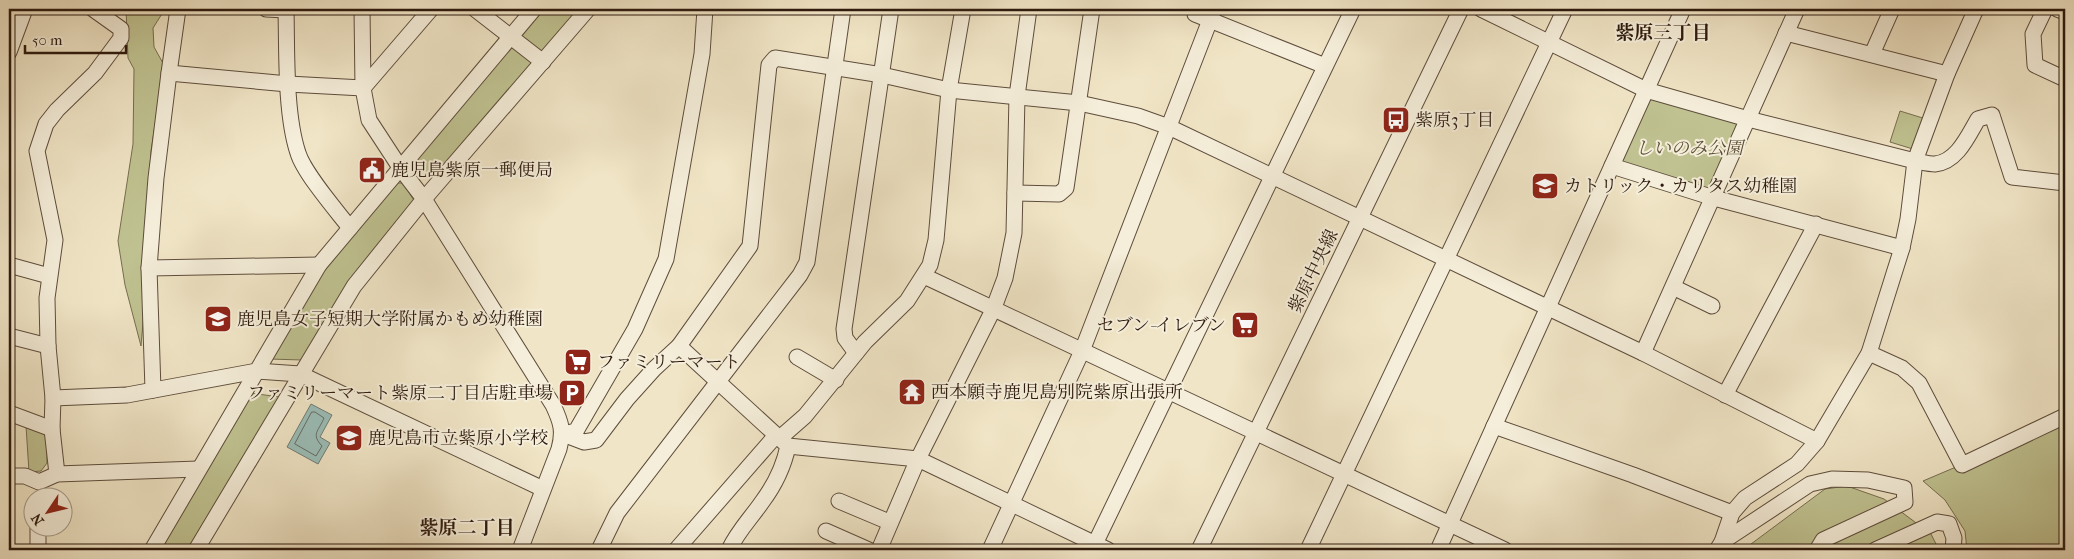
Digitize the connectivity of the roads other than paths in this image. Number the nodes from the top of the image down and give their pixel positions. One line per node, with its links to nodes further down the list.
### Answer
1 (25, 9): 33 (street)
2 (93, 9): 66 (street)
3 (178, 9): 38 (street)
4 (266, 9): 5 (street)
5 (286, 9): 42 (street)
6 (362, 9): 43 (street)
7 (431, 9): 43 (street)
8 (475, 9): 31 (street)
9 (534, 9): 31 (street)
10 (588, 9): 35 (street)
11 (705, 9): 93 (street)
12 (843, 9): 37 (street)
13 (891, 9): 40 (street)
14 (963, 9): 44 (street)
15 (1029, 9): 46 (street)
16 (1092, 9): 47 (street)
17 (1195, 9): 29 (street)
18 (1353, 9): 36 (street)
19 (1461, 9): 58 (street, 紫原中央線)
20 (1482, 9): 32 (street)
21 (1565, 9): 32 (street)
22 (1683, 9): 45 (street)
23 (1797, 9): 30 (street)
24 (1892, 9): 34 (street)
25 (1976, 9): 39 (street)
26 (2045, 9): 41 (street)
27 (2057, 9): 28 (street)
28 (2065, 12)
29 (1212, 14): 36 (street); 49 (street)
30 (1786, 33): 34 (street); 48 (street)
31 (510, 38): 35 (street); 52 (street)
32 (1549, 41): 45 (street); 62 (street)
33 (9, 52)
34 (1872, 54): 39 (street)
35 (543, 62): 57 (street)
36 (1325, 66): 53 (street)
37 (836, 68): 40 (street); 74 (street); 83 (street)
38 (169, 73): 42 (street); 65 (street)
39 (1947, 74): 50 (street)
40 (882, 75): 44 (street); 76 (street)
41 (2065, 79)
42 (288, 84): 43 (street); 60 (street)
43 (363, 88): 52 (street)
44 (949, 90): 46 (street); 67 (street)
45 (1646, 90): 48 (street); 51 (street)
46 (1017, 96): 47 (street); 55 (street)
47 (1078, 103): 49 (street); 55 (street)
48 (1748, 119): 50 (street); 56 (street)
49 (1169, 127): 53 (street); 75 (street)
50 (1915, 161): 54 (street); 61 (street)
51 (1612, 166): 56 (street); 70 (street)
52 (401, 169): 57 (street); 60 (street)
53 (1274, 176): 58 (street); 85 (street)
54 (2065, 183)
55 (1015, 193): 71 (street)
56 (1714, 198): 59 (street); 68 (street)
57 (424, 200): 81 (street); 93 (street)
58 (1360, 217): 62 (street); 92 (street, 紫原中央線)
59 (1816, 224): 61 (street); 86 (street)
60 (350, 228): 63 (street)
61 (1902, 248): 78 (street)
62 (1446, 259): 70 (street); 99 (street)
63 (319, 264): 65 (street); 80 (street)
64 (9, 265): 66 (street)
65 (149, 268): 84 (street)
66 (49, 276): 73 (street)
67 (924, 276): 71 (street); 76 (street)
68 (1673, 287): 69 (street); 77 (street)
69 (1712, 306)
70 (1547, 308): 77 (street); 90 (street)
71 (993, 310): 75 (street); 96 (street)
72 (9, 336): 73 (street)
73 (48, 346): 87 (street)
74 (679, 346): 83 (street); 93 (street)
75 (1082, 351): 85 (street); 105 (street)
76 (856, 353): 82 (street)
77 (1643, 353): 86 (street)
78 (1869, 354): 89 (street); 94 (street)
79 (797, 357): 82 (street)
80 (257, 371): 81 (street); 84 (street); 97 (street)
81 (300, 374): 103 (street); 115 (street)
82 (836, 380): 95 (street)
83 (718, 381): 95 (street); 117 (street)
84 (153, 390): 87 (street)
85 (1168, 392): 92 (street); 112 (street)
86 (1724, 395): 94 (street)
87 (53, 398): 91 (street)
88 (9, 413): 91 (street)
89 (2065, 416)
90 (1494, 426): 106 (street); 108 (street)
91 (52, 429): 98 (street)
92 (1256, 433): 99 (street); 123 (street, 紫原中央線)
93 (563, 434): 103 (street)
94 (1817, 441): 106 (street)
95 (784, 442): 96 (street); 118 (street); 119 (street)
96 (918, 458): 105 (street); 107 (street)
97 (198, 469): 98 (street); 114 (street)
98 (57, 474): 102 (street)
99 (1344, 474): 108 (street); 124 (street)
100 (9, 476): 101 (street)
101 (36, 486)
102 (43, 486)
103 (543, 489): 116 (street)
104 (839, 501): 107 (street)
105 (1011, 505): 112 (street); 122 (street)
106 (1732, 513): 111 (street)
107 (889, 522): 121 (street)
108 (1450, 524): 125 (street); 126 (street)
109 (826, 531): 120 (street)
110 (38, 536): 113 (street)
111 (1720, 546): 127 (street)
112 (1099, 548)
113 (38, 550)
114 (152, 550)
115 (196, 550)
116 (520, 550)
117 (599, 550)
118 (676, 550)
119 (729, 550)
120 (869, 550)
121 (878, 550)
122 (990, 550)
123 (1198, 550)
124 (1308, 550)
125 (1438, 550)
126 (1505, 550)
127 (1818, 550)
128 (1875, 550): 129 (street)
129 (1952, 550)

